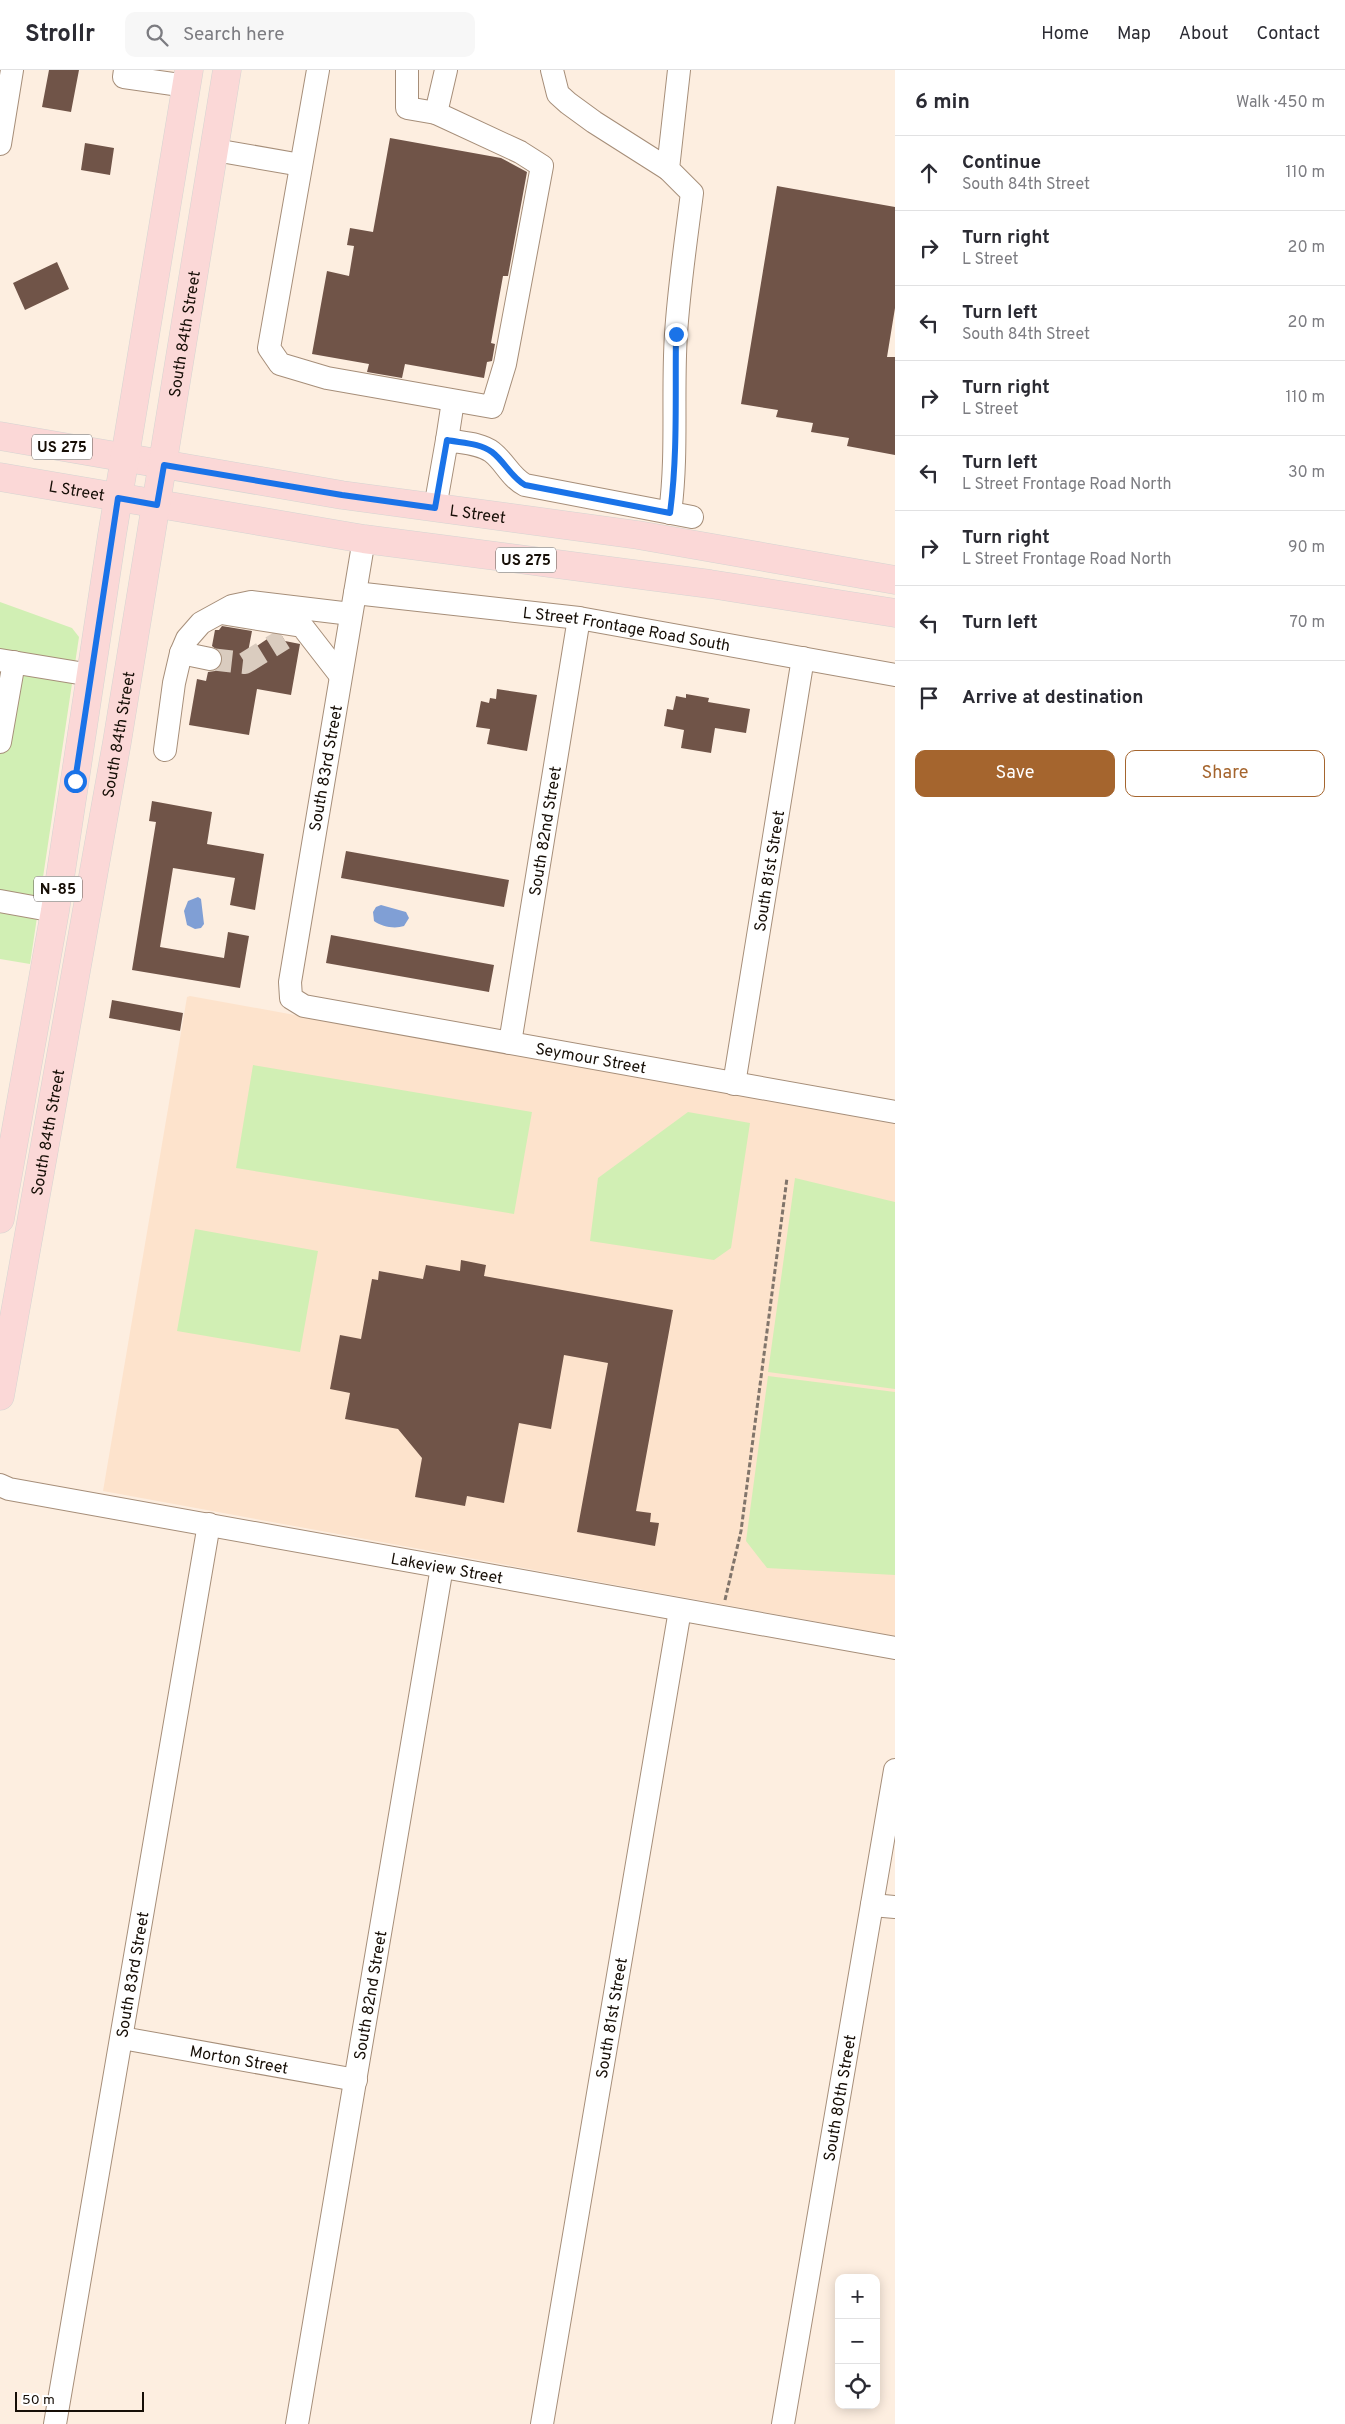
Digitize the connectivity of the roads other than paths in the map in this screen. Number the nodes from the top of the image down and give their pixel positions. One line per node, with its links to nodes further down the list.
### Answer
1 (12, 70): 11 (street)
2 (125, 70): 9 (street)
3 (227, 70): 12 (main road, South 84th Street)
4 (318, 70): 13 (street)
5 (407, 70): 10 (street)
6 (446, 70): 10 (street)
7 (552, 70): 14 (street)
8 (679, 70): 14 (street)
9 (188, 78): 18 (main road, South 84th Street)
10 (436, 113): 15 (street)
11 (0, 144)
12 (215, 150): 13 (street); 19 (main road, South 84th Street)
13 (301, 165): 15 (street)
14 (668, 169): 24 (street)
15 (453, 401): 17 (street)
16 (0, 436): 18 (main road, L Street / US 275)
17 (447, 440): 23 (street); 24 (street)
18 (124, 458): 19 (main road, L Street / US 275); 21 (main road, South 84th Street / N-85)
19 (164, 465): 22 (main road, South 84th Street / N-85); 23 (main road, L Street / US 275)
20 (0, 476): 21 (main road, L Street / US 275)
21 (118, 498): 22 (main road, L Street / US 275); 39 (main road, South 84th Street / N-85)
22 (157, 505): 26 (main road, L Street / US 275); 51 (main road, South 84th Street / N-85)
23 (435, 508): 27 (main road, L Street / US 275)
24 (670, 513): 25 (street)
25 (692, 517)
26 (364, 539): 28 (street, South 83rd Street); 31 (main road, L Street / US 275)
27 (895, 580)
28 (353, 604): 29 (street, L Street Frontage Road South); 32 (street, L Street Frontage Road South); 40 (street, South 83rd Street)
29 (322, 609): 30 (street, L Street Frontage Road South); 33 (street)
30 (218, 612): 33 (street); 35 (street, L Street Frontage Road South)
31 (895, 613)
32 (580, 618): 36 (street, L Street Frontage Road South); 47 (street, South 82nd Street)
33 (302, 626): 34 (street); 40 (street)
34 (284, 639)
35 (181, 654): 37 (street); 43 (street, L Street Frontage Road South)
36 (803, 658): 41 (street, L Street Frontage Road South); 48 (street, South 81st Street)
37 (210, 659)
38 (7, 661): 39 (street); 42 (street)
39 (90, 675): 45 (main road, South 84th Street / N-85)
40 (340, 675): 46 (street, South 83rd Street)
41 (895, 675)
42 (0, 742)
43 (165, 750)
44 (0, 901): 45 (street)
45 (55, 911): 50 (main road, South 84th Street / N-85)
46 (291, 998): 47 (street, Seymour Street)
47 (510, 1043): 48 (street, Seymour Street)
48 (734, 1084): 49 (street, Seymour Street)
49 (895, 1112)
50 (0, 1219)
51 (0, 1396)
52 (0, 1485): 53 (street, Lakeview Street)
53 (209, 1524): 54 (street, Lakeview Street); 62 (street, South 83rd Street)
54 (442, 1567): 55 (street, Lakeview Street); 63 (street, South 82nd Street)
55 (680, 1610): 56 (street, Lakeview Street); 66 (street, South 81st Street)
56 (895, 1648)
57 (895, 1770): 58 (street, South 80th Street)
58 (891, 1817): 59 (street, South 80th Street)
59 (887, 1864): 60 (street, South 80th Street)
60 (872, 1905): 61 (street); 67 (street, South 80th Street)
61 (895, 1908)
62 (122, 2038): 63 (street, Morton Street); 64 (street, South 83rd Street)
63 (356, 2080): 65 (street, South 82nd Street)
64 (54, 2424)
65 (297, 2424)
66 (542, 2424)
67 (783, 2424)

